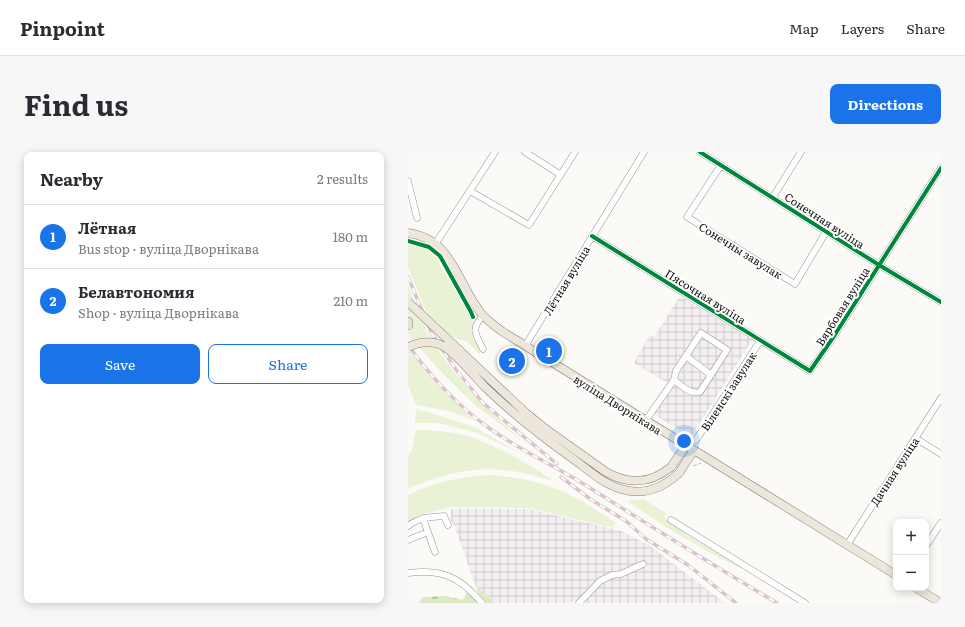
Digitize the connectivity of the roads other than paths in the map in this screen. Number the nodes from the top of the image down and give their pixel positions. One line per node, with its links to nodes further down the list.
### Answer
1 (495, 152): 11 (street)
2 (525, 152): 9 (street)
3 (575, 152): 9 (street)
4 (644, 152): 16 (street, Лётная вуліца)
5 (700, 152): 7 (street, Сонечная вуліца)
6 (801, 152): 12 (street)
7 (720, 165): 12 (street, Сонечная вуліца); 14 (street, Сонечны завулак)
8 (941, 168): 18 (street, Вярбовая вуліца)
9 (561, 175): 11 (street)
10 (408, 181): 13 (street)
11 (470, 191): 17 (street)
12 (772, 197): 14 (street, Сонечная вуліца)
13 (417, 218)
14 (826, 232): 18 (street, Сонечная вуліца)
15 (408, 234): 17 (main road, вуліца Дворнікава)
16 (592, 236): 24 (street, Пясочная вуліца); 25 (street, Лётная вуліца)
17 (436, 243): 21 (main road, вуліца Дворнікава)
18 (878, 265): 20 (street, Сонечная вуліца); 29 (street, Вярбовая вуліца)
19 (408, 302): 36 (main road, bridge)
20 (941, 302)
21 (482, 316): 25 (main road, вуліца Дворнікава); 27 (street)
22 (408, 322): 23 (highway)
23 (408, 325)
24 (760, 341): 29 (street, Пясочная вуліца); 35 (street, Віленскі завулак)
25 (525, 346): 33 (main road, вуліца Дворнікава)
26 (408, 347): 37 (main road, bridge)
27 (484, 349)
28 (686, 356): 30 (street); 30 (street); 31 (street)
29 (810, 371)
30 (711, 375): 31 (street)
31 (674, 380): 33 (street)
32 (941, 398): 34 (street, Дачная вуліца)
33 (646, 420): 36 (main road, вуліца Дворнікава)
34 (915, 438): 38 (street); 47 (street, Дачная вуліца)
35 (696, 440)
36 (686, 445): 37 (main road, вуліца Дворнікава)
37 (694, 450): 47 (main road, вуліца Дворнікава)
38 (941, 454)
39 (423, 518): 42 (street); 43 (street); 44 (street)
40 (671, 520): 55 (street)
41 (941, 523): 46 (street)
42 (448, 525)
43 (408, 526)
44 (428, 532): 45 (street); 48 (street)
45 (408, 540)
46 (929, 541)
47 (846, 545): 51 (main road, вуліца Дворнікава)
48 (436, 552)
49 (643, 564): 54 (street)
50 (408, 572): 53 (street)
51 (893, 573)
52 (921, 591): 56 (main road)
53 (482, 603)
54 (579, 603)
55 (804, 603)
56 (941, 603)

